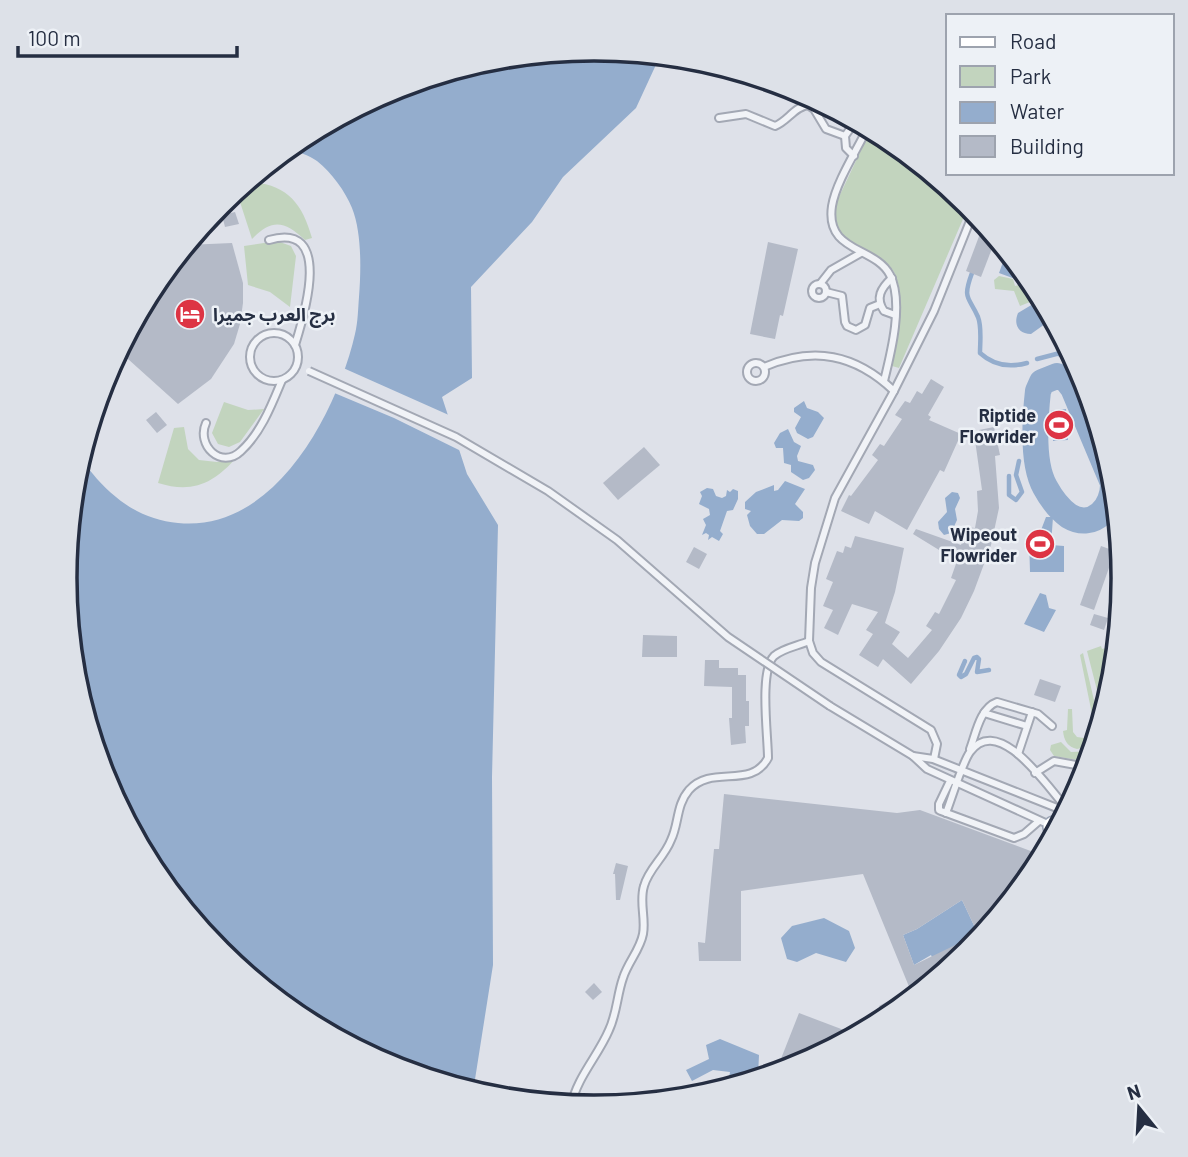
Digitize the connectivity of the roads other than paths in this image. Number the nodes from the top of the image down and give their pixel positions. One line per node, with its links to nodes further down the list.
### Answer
1 (803, 106): 3 (lane)
2 (815, 112): 5 (lane)
3 (719, 118)
4 (850, 129): 5 (lane)
5 (845, 136): 7 (lane)
6 (863, 137): 7 (lane)
7 (854, 156): 10 (lane)
8 (969, 223): 21 (lane)
9 (269, 240): 16 (lane)
10 (861, 253): 11 (lane); 12 (lane)
11 (892, 278): 14 (lane); 15 (lane)
12 (820, 284): 13 (lane); 13 (lane)
13 (826, 292): 14 (lane)
14 (880, 304): 15 (lane)
15 (895, 314): 20 (lane)
16 (295, 345): 17 (lane); 19 (lane)
17 (297, 365): 19 (lane); 30 (lane, bridge)
18 (764, 367): 20 (lane)
19 (282, 380): 22 (lane)
20 (884, 381): 21 (lane)
21 (894, 391): 23 (lane)
22 (206, 423)
23 (808, 641): 31 (lane); 40 (lane)
24 (1032, 712): 25 (lane); 26 (lane); 27 (lane)
25 (984, 713): 26 (lane); 29 (lane)
26 (1027, 726): 28 (lane)
27 (1052, 726)
28 (1018, 754): 29 (lane); 34 (lane)
29 (968, 755): 33 (lane)
30 (913, 756): 31 (lane); 35 (lane)
31 (934, 759): 33 (lane)
32 (1076, 765): 34 (lane)
33 (963, 771): 35 (lane); 37 (lane)
34 (1035, 773): 36 (lane)
35 (954, 782): 38 (lane); 39 (lane)
36 (1054, 814)
37 (1052, 818)
38 (1052, 819)
39 (1049, 824)
40 (573, 1095)

